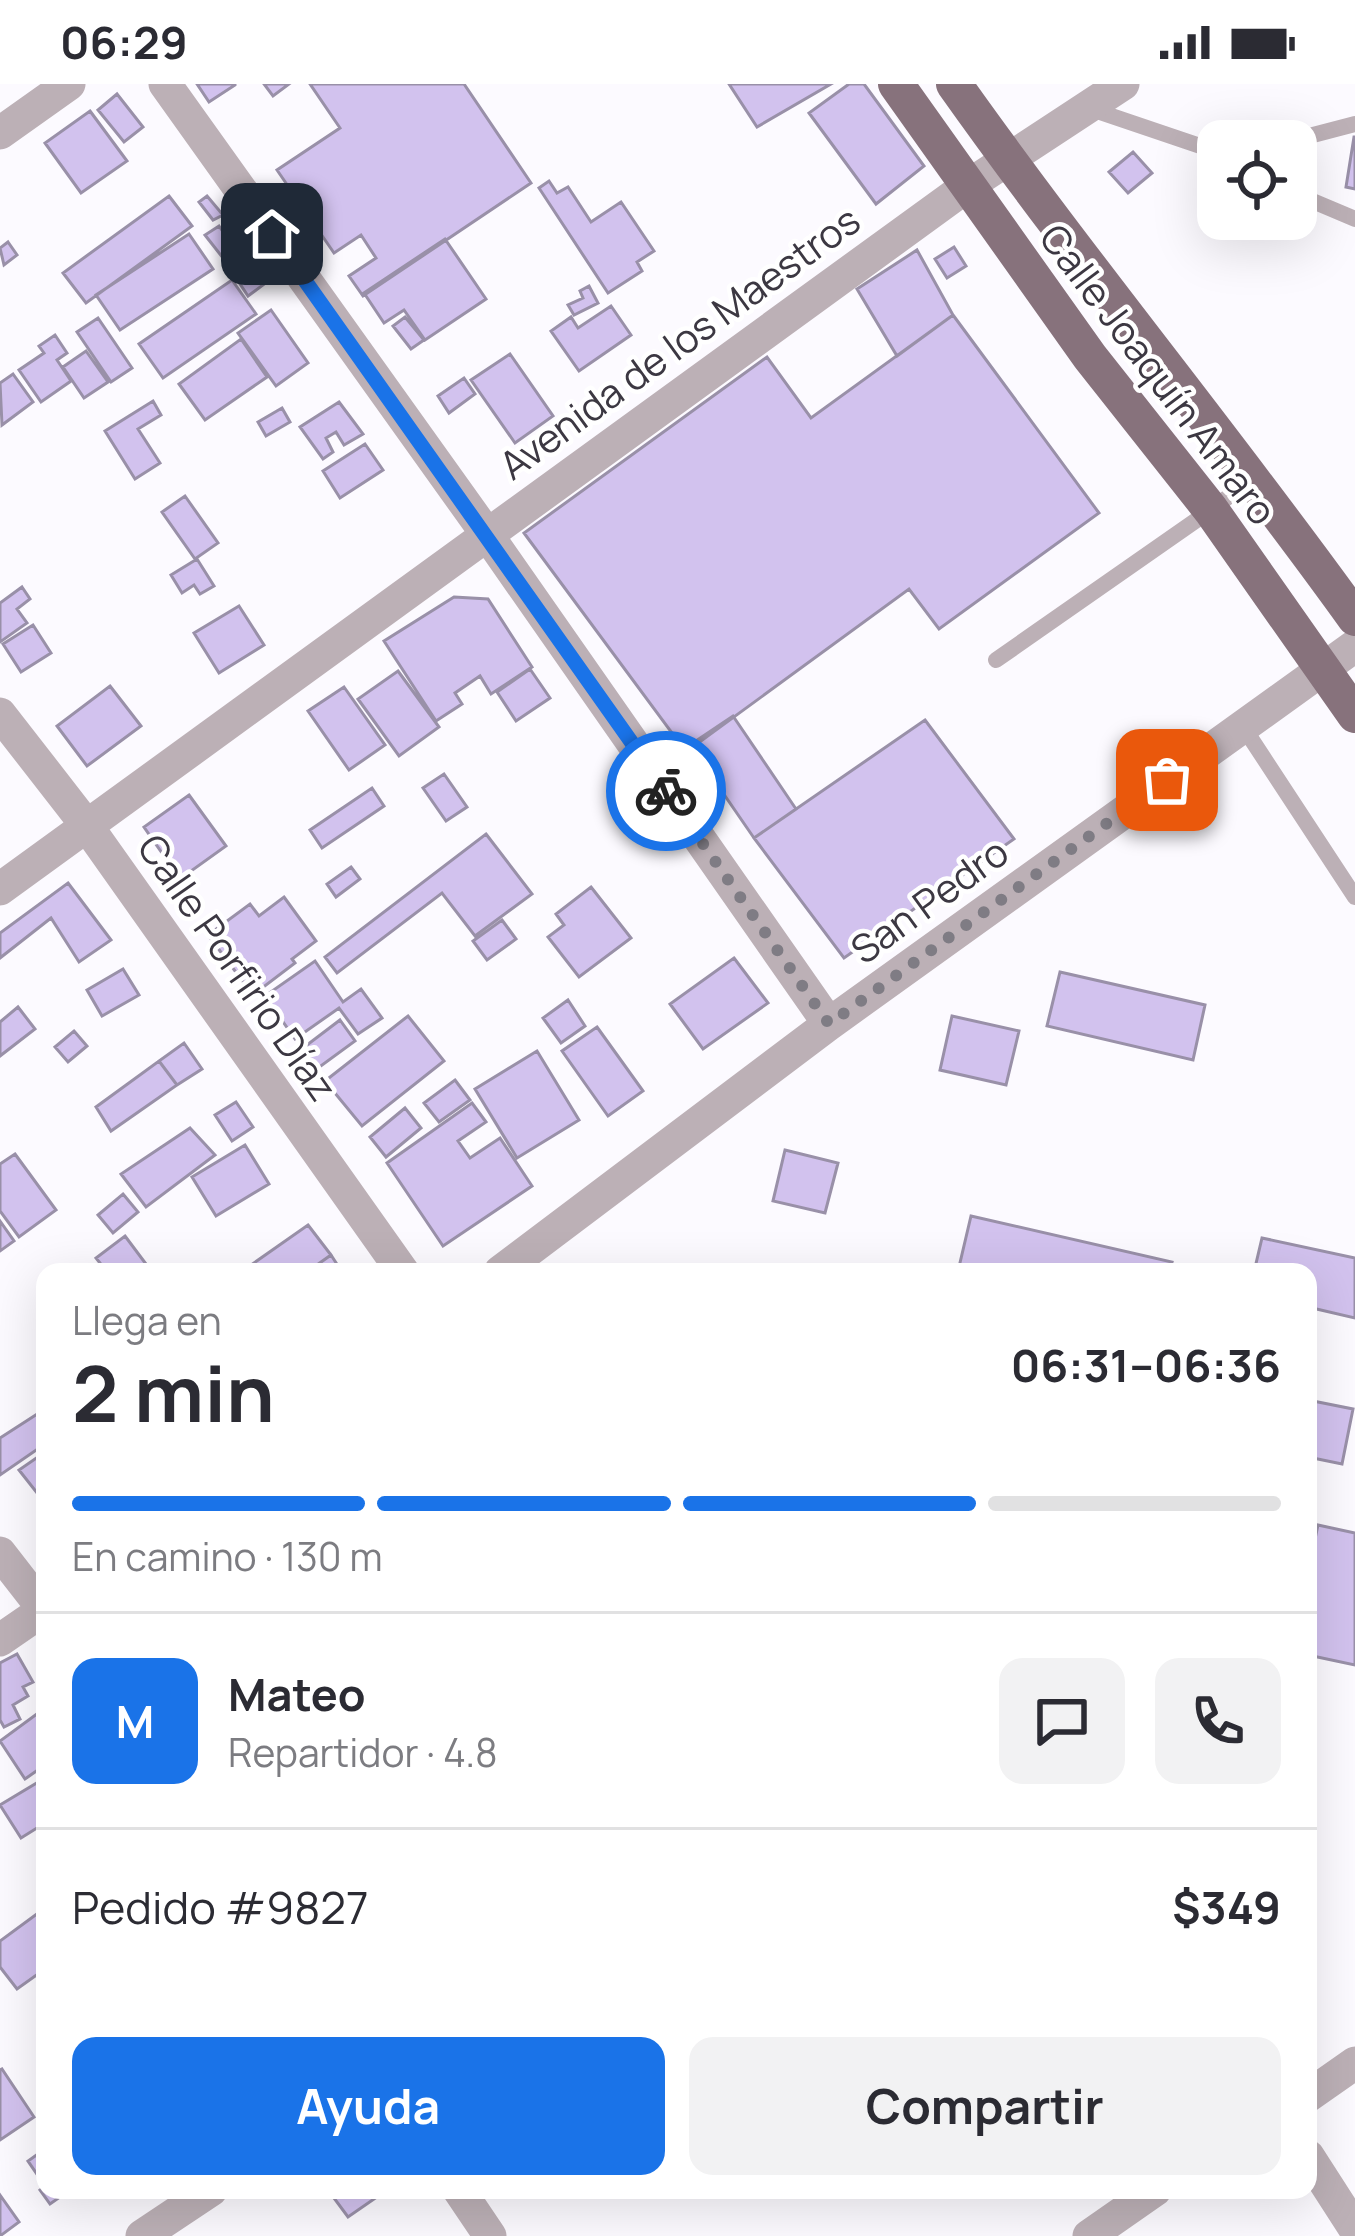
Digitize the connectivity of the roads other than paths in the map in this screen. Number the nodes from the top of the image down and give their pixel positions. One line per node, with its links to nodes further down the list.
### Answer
1 (69, 84): 8 (street)
2 (164, 84): 17 (street)
3 (896, 84): 12 (main road, Calle Joaquín Amaro)
4 (954, 84): 11 (main road, Calle Joaquín Amaro)
5 (1123, 84): 6 (street, Avenida de los Maestros)
6 (1087, 107): 10 (lane); 11 (street, Avenida de los Maestros)
7 (1355, 124): 9 (lane)
8 (0, 133)
9 (1317, 134)
10 (1197, 145)
11 (1007, 158): 12 (street, Avenida de los Maestros); 15 (main road, Calle Joaquín Amaro)
12 (966, 187): 16 (main road, Calle Joaquín Amaro); 17 (street, Avenida de los Maestros)
13 (1317, 203): 14 (lane)
14 (1355, 219)
15 (1253, 477): 16 (lane); 18 (main road, Calle Joaquín Amaro)
16 (1211, 511): 20 (lane); 21 (main road, Calle Joaquín Amaro)
17 (486, 533): 25 (street, Avenida de los Maestros); 28 (street)
18 (1355, 618)
19 (1355, 646): 21 (street, San Pedro)
20 (997, 660)
21 (1324, 666): 23 (main road, Calle Joaquín Amaro); 24 (street, San Pedro)
22 (0, 714): 25 (street, Calle Porfirio Díaz)
23 (1355, 715)
24 (1242, 725): 27 (lane); 28 (street, San Pedro)
25 (87, 826): 26 (street, Avenida de los Maestros); 29 (street, Calle Porfirio Díaz)
26 (0, 890)
27 (1355, 897)
28 (829, 1024): 30 (street, San Pedro)
29 (397, 1263)
30 (512, 1263)
31 (0, 1553): 32 (street)
32 (36, 1599)
33 (36, 1616): 34 (street)
34 (0, 1640)
35 (1355, 2063): 36 (street)
36 (1317, 2090)
37 (1317, 2170): 41 (street)
38 (198, 2199): 42 (street)
39 (465, 2199): 43 (street)
40 (1142, 2199): 44 (street)
41 (1355, 2229)
42 (142, 2236)
43 (490, 2236)
44 (1089, 2236)

